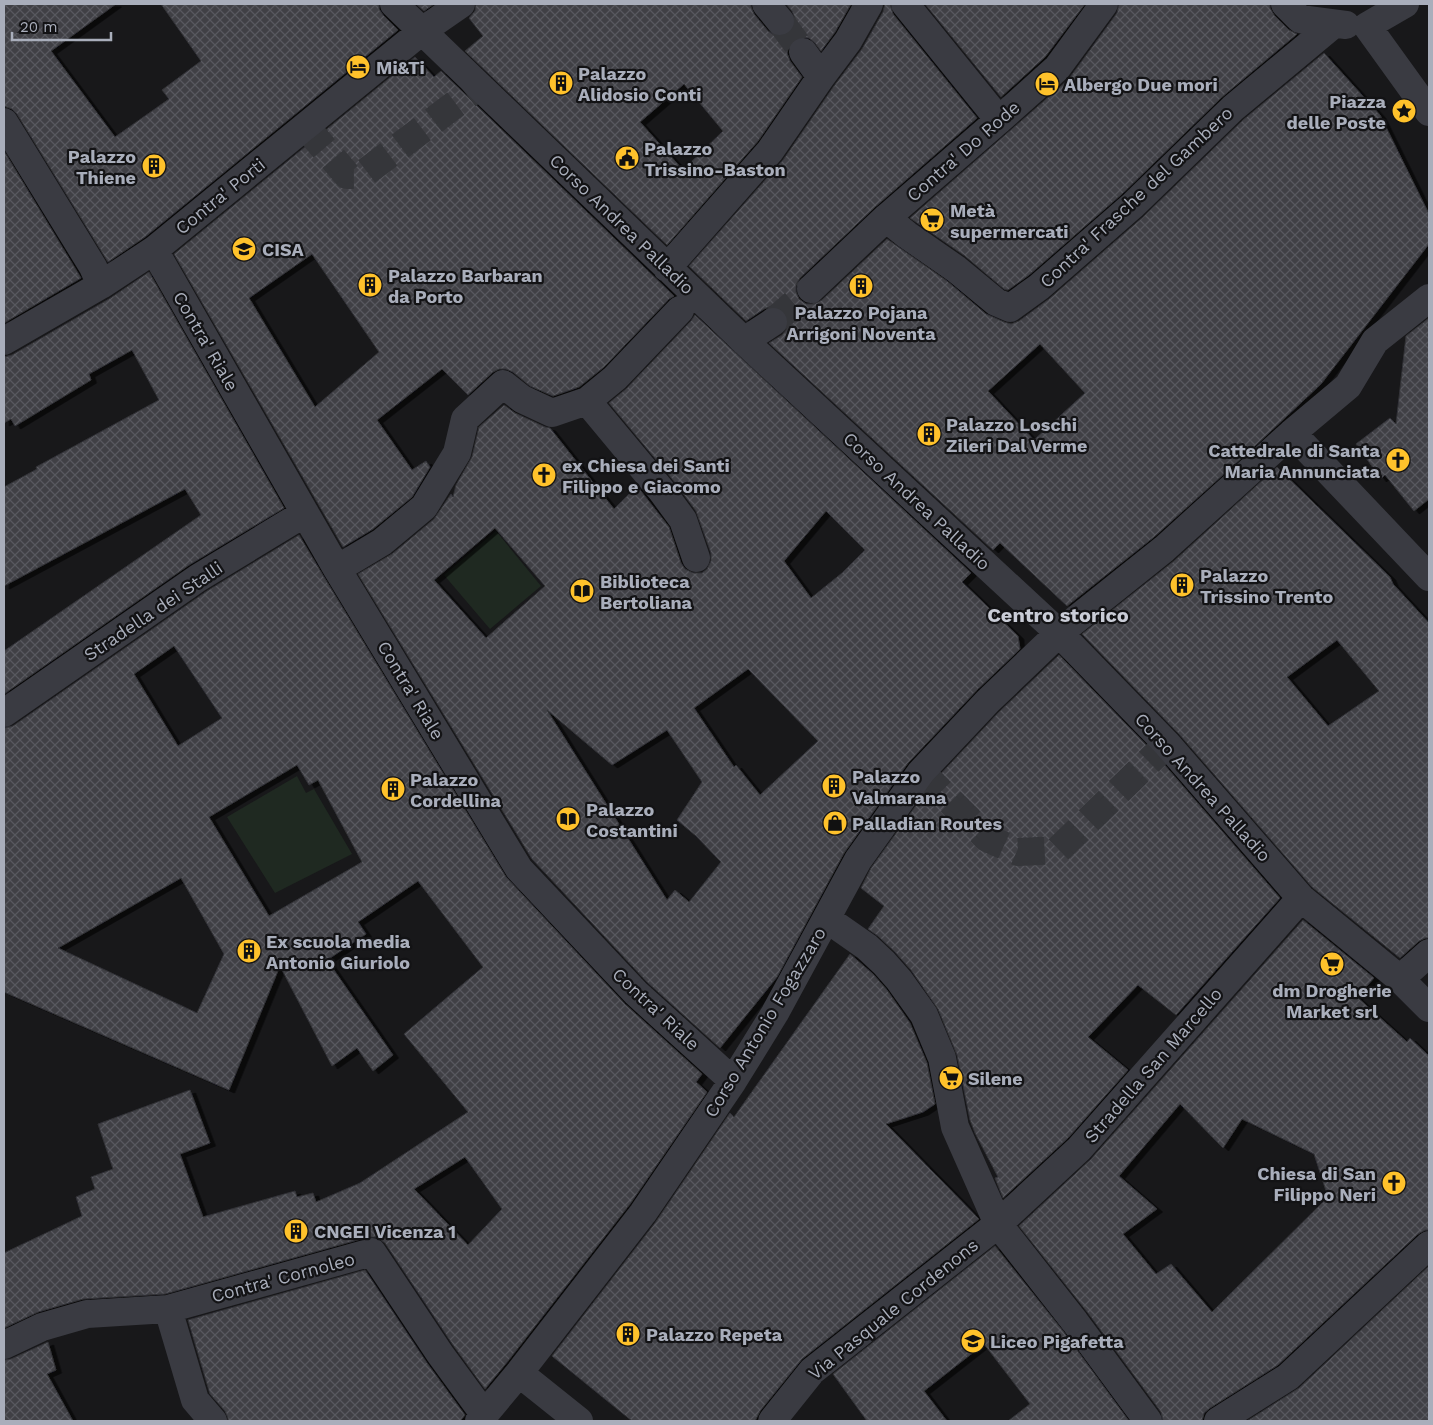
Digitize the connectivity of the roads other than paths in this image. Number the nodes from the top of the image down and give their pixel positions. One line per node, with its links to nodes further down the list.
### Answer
1 (394, 4): 10 (street, Corso Andrea Palladio)
2 (461, 4): 10 (street, Contra' Porti)
3 (868, 4): 12 (street)
4 (905, 4): 14 (street)
5 (1104, 4): 14 (street, Contra' Do Rode)
6 (1284, 4): 8 (street)
7 (1399, 5): 9 (street)
8 (1334, 24): 9 (street); 16 (street, Contra' Frasche del Gambero)
9 (1367, 26): 13 (street)
10 (422, 31): 17 (street, Contra' Porti); 18 (street, Corso Andrea Palladio)
11 (803, 52): 12 (street)
12 (821, 77): 18 (street)
13 (1429, 112)
14 (999, 120): 16 (street, Contra' Do Rode)
15 (4, 122): 19 (street)
16 (886, 218): 20 (street, Contra' Do Rode)
17 (154, 250): 19 (street, Contra' Porti); 28 (street, Contra' Riale)
18 (667, 268): 22 (street, Corso Andrea Palladio)
19 (100, 285): 25 (street, Contra' Porti)
20 (811, 289)
21 (1429, 298): 27 (street, Corso Antonio Fogazzaro)
22 (688, 302): 24 (street, Corso Andrea Palladio); 26 (street)
23 (774, 322): 24 (street)
24 (744, 341): 32 (street, Corso Andrea Palladio)
25 (4, 342)
26 (587, 400): 29 (street); 30 (street)
27 (1292, 433): 31 (street); 32 (street, Corso Antonio Fogazzaro)
28 (305, 514): 30 (street, Contra' Riale); 33 (street, Stradella dei Stalli)
29 (696, 558)
30 (337, 570): 39 (street, Contra' Riale)
31 (1429, 577)
32 (1059, 633): 34 (street, Corso Andrea Palladio); 35 (street, Corso Antonio Fogazzaro)
33 (4, 713)
34 (1301, 898): 37 (street, Corso Andrea Palladio); 40 (street, Stradella San Marcello)
35 (827, 920): 39 (street, Corso Antonio Fogazzaro); 40 (street)
36 (1429, 953): 37 (street)
37 (1400, 979): 38 (street, Corso Andrea Palladio)
38 (1429, 1008)
39 (732, 1080): 44 (street, Corso Antonio Fogazzaro)
40 (998, 1224): 48 (street, Via Pasquale Cordenons); 49 (street)
41 (1429, 1245): 50 (street)
42 (168, 1309): 43 (street, Contra' Cornoleo); 45 (street, Contra' Cornoleo); 46 (street)
43 (4, 1345)
44 (519, 1373): 45 (street, Corso Antonio Fogazzaro); 47 (street)
45 (482, 1418)
46 (213, 1421)
47 (579, 1421)
48 (772, 1421)
49 (1148, 1421)
50 (1218, 1421)

